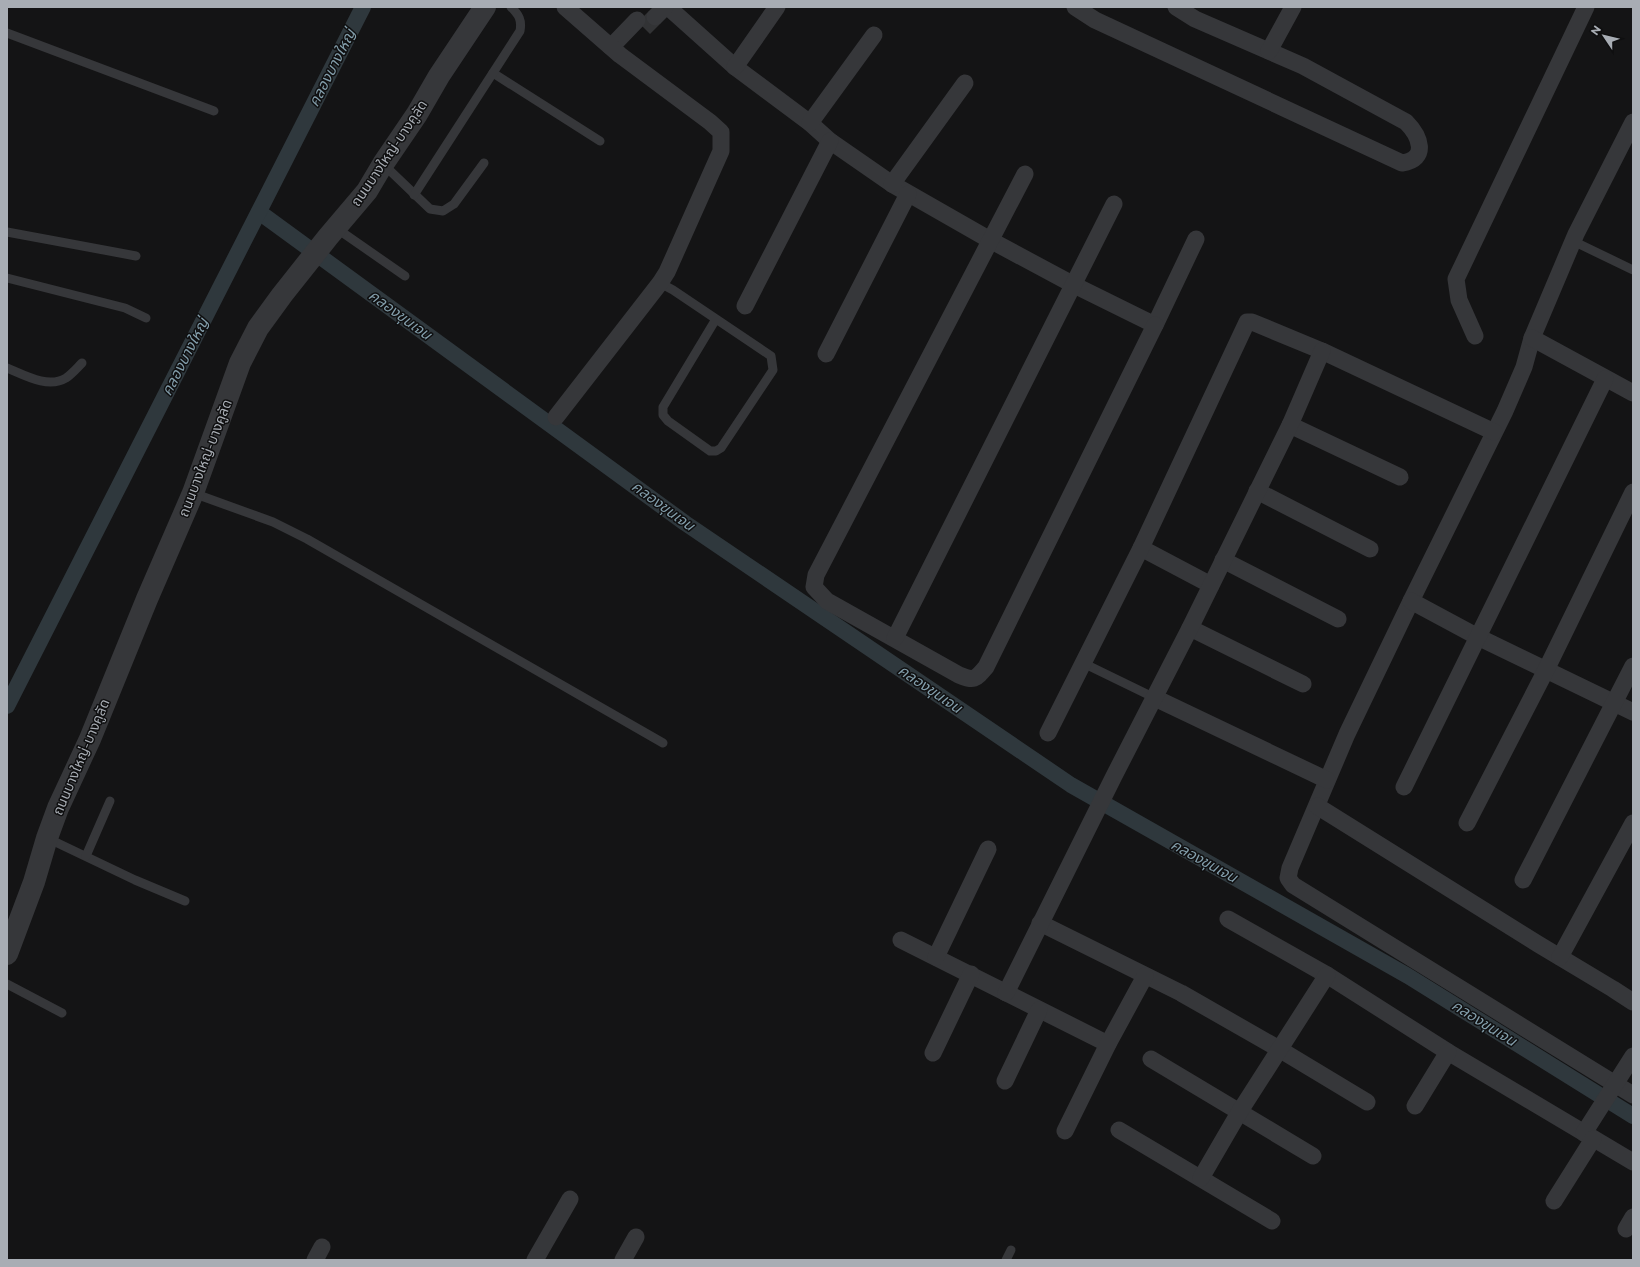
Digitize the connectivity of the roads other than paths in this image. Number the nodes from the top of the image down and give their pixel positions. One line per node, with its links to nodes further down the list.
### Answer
1 (485, 7): 24 (street, ถนนบางใหญ่-บางคูลัด)
2 (511, 7): 16 (lane)
3 (565, 7): 13 (street)
4 (777, 7): 15 (street)
5 (1075, 7): 14 (street)
6 (1176, 7): 9 (street)
7 (1293, 7): 14 (street)
8 (1586, 7): 45 (street)
9 (1198, 13): 14 (street)
10 (652, 14): 13 (street); 15 (street)
11 (7, 33): 18 (lane)
12 (874, 35): 20 (street)
13 (615, 51): 39 (street)
14 (1269, 51)
15 (735, 67): 20 (street)
16 (493, 74): 21 (lane); 28 (lane)
17 (964, 83): 26 (street)
18 (214, 111)
19 (1633, 122): 34 (street)
20 (810, 123): 22 (street)
21 (600, 141)
22 (830, 141): 26 (street); 41 (street)
23 (484, 163): 28 (lane)
24 (383, 164): 28 (lane); 31 (street, ถนนบางใหญ่-บางคูลัด)
25 (1025, 174): 33 (street)
26 (892, 184): 27 (street)
27 (908, 194): 33 (street); 48 (street)
28 (414, 195)
29 (1114, 204): 40 (street)
30 (7, 232): 35 (lane)
31 (332, 232): 37 (lane); 57 (street, ถนนบางใหญ่-บางคูลัด)
32 (1196, 239): 44 (street)
33 (990, 240): 40 (street); 68 (street)
34 (1573, 241): 36 (lane); 46 (street)
35 (136, 256)
36 (1633, 270)
37 (405, 276)
38 (7, 278): 42 (lane)
39 (660, 283): 43 (lane); 53 (street)
40 (1074, 285): 44 (street); 68 (street)
41 (745, 306)
42 (146, 318)
43 (716, 319): 43 (lane)
44 (1156, 325): 68 (street)
45 (1475, 336)
46 (1532, 338): 51 (street); 55 (street)
47 (1322, 351): 54 (street); 55 (street); 60 (street)
48 (826, 354)
49 (82, 363): 50 (lane)
50 (7, 368)
51 (1605, 379): 52 (street); 67 (street)
52 (1633, 393)
53 (556, 417)
54 (1290, 425): 56 (street); 58 (street)
55 (1494, 432): 64 (street)
56 (1400, 477)
57 (193, 492): 77 (lane); 84 (street, ถนนบางใหญ่-บางคูลัด)
58 (1257, 492): 61 (street); 62 (street)
59 (1633, 492): 71 (street)
60 (1141, 548): 63 (street); 69 (street)
61 (1370, 549)
62 (1223, 560): 63 (street); 65 (street)
63 (1210, 585): 66 (street)
64 (1411, 601): 67 (street); 78 (street)
65 (1338, 619)
66 (1190, 628): 72 (street); 73 (street)
67 (1478, 637): 71 (street); 79 (street)
68 (895, 638)
69 (1083, 662): 73 (lane); 76 (street)
70 (1633, 666): 74 (street)
71 (1546, 670): 74 (street); 82 (street)
72 (1303, 684)
73 (1155, 698): 78 (street); 90 (street)
74 (1615, 702): 75 (street); 87 (street)
75 (1633, 712)
76 (1048, 733)
77 (663, 743)
78 (1327, 780): 81 (street)
79 (1404, 787)
80 (110, 801): 86 (lane)
81 (1317, 806): 93 (street); 110 (street)
82 (1467, 823)
83 (1633, 823): 93 (street)
84 (47, 838): 86 (lane); 92 (street, ถนนบางใหญ่-บางคูลัด)
85 (988, 849): 94 (street)
86 (86, 856): 88 (lane)
87 (1524, 880)
88 (185, 901)
89 (1228, 919): 96 (street)
90 (1040, 923): 97 (street); 99 (street)
91 (901, 940): 94 (street)
92 (7, 954)
93 (1560, 957): 100 (street)
94 (936, 958): 95 (street)
95 (971, 974): 99 (street); 106 (street)
96 (1327, 975): 104 (street); 105 (street)
97 (1145, 976): 103 (street); 104 (street)
98 (7, 984): 102 (lane)
99 (1006, 993): 101 (street)
100 (1633, 1002)
101 (1039, 1010): 103 (street); 109 (street)
102 (62, 1013)
103 (1108, 1044): 115 (street)
104 (1279, 1049): 112 (street); 114 (street)
105 (1448, 1052): 113 (street); 117 (street)
106 (933, 1053)
107 (1633, 1056): 110 (street)
108 (1151, 1059): 114 (street)
109 (1005, 1080)
110 (1613, 1087): 111 (street); 117 (street)
111 (1633, 1095)
112 (1367, 1102)
113 (1416, 1106)
114 (1240, 1112): 118 (street); 120 (street)
115 (1065, 1130)
116 (1119, 1130): 120 (street)
117 (1590, 1130): 119 (street); 122 (street)
118 (1313, 1156)
119 (1633, 1162)
120 (1201, 1178): 123 (street)
121 (570, 1199): 126 (street)
122 (1554, 1201)
123 (1272, 1221)
124 (636, 1237): 127 (street)
125 (1012, 1250): 128 (lane)
126 (535, 1260)
127 (623, 1260)
128 (1006, 1260)

